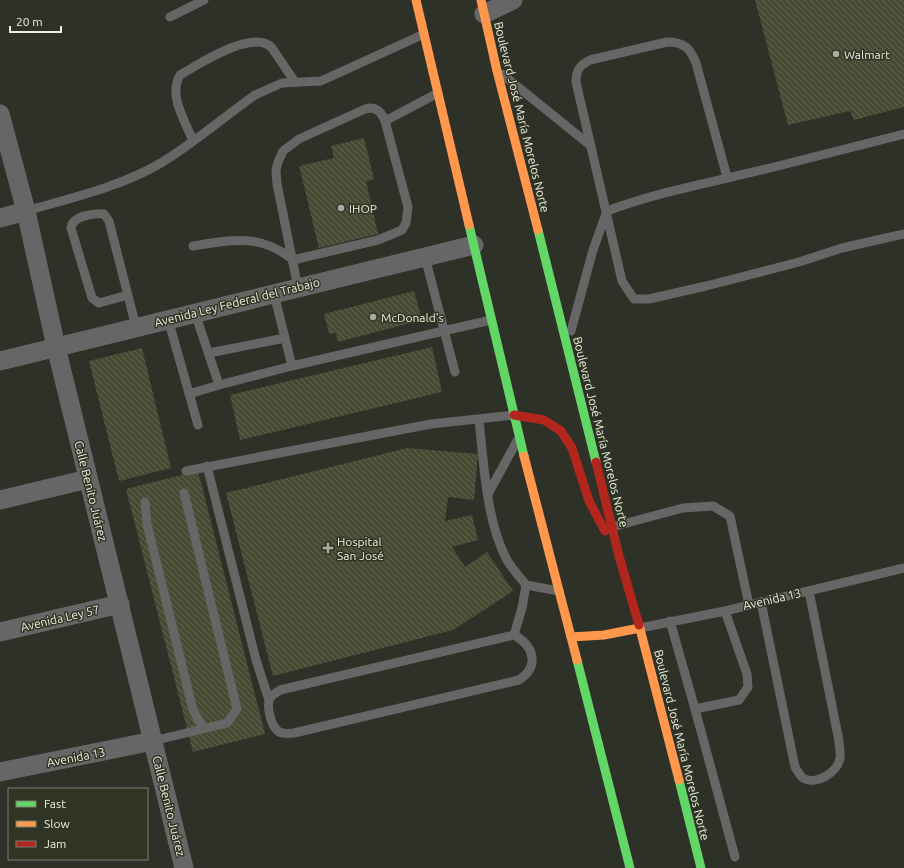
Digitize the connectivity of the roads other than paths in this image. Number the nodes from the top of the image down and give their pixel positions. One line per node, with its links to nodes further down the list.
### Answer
1 (204, 0): 5 (lane)
2 (416, 0): 6 (main road)
3 (513, 0): 4 (street)
4 (482, 7): 7 (main road, Boulevard José María Morelos Norte)
5 (170, 17)
6 (424, 34): 8 (lane); 9 (main road)
7 (497, 70): 14 (lane); 33 (main road, Boulevard José María Morelos Norte)
8 (295, 82): 13 (lane); 13 (lane)
9 (438, 93): 11 (lane); 20 (main road)
10 (0, 114): 16 (street, Calle Benito Juárez)
11 (385, 120): 23 (lane); 23 (lane)
12 (904, 134): 15 (lane)
13 (193, 140): 16 (lane)
14 (591, 146): 15 (lane); 17 (lane)
15 (727, 177): 17 (lane)
16 (26, 211): 18 (street); 34 (street, Calle Benito Juárez)
17 (606, 211): 19 (lane); 33 (lane)
18 (0, 218)
19 (904, 234)
20 (474, 245): 22 (street, Avenida Ley Federal del Trabajo); 29 (main road)
21 (193, 246): 23 (lane)
22 (425, 257): 24 (street, Avenida Ley Federal del Trabajo); 31 (lane)
23 (293, 260): 24 (lane)
24 (298, 288): 25 (street, Avenida Ley Federal del Trabajo)
25 (274, 294): 27 (street, Avenida Ley Federal del Trabajo); 32 (lane)
26 (128, 295): 26 (lane); 30 (lane)
27 (196, 312): 28 (street, Avenida Ley Federal del Trabajo); 35 (lane)
28 (168, 319): 30 (street, Avenida Ley Federal del Trabajo); 40 (lane)
29 (493, 320): 31 (lane); 41 (main road)
30 (136, 327): 34 (street, Avenida Ley Federal del Trabajo)
31 (445, 330): 37 (lane); 38 (lane)
32 (285, 338): 35 (lane); 37 (lane)
33 (568, 344): 52 (main road, Boulevard José María Morelos Norte)
34 (56, 347): 36 (street, Avenida Ley Federal del Trabajo); 47 (street, Calle Benito Juárez)
35 (209, 353): 39 (lane)
36 (0, 361)
37 (292, 366): 39 (lane)
38 (455, 372)
39 (219, 385): 40 (lane)
40 (189, 394): 43 (lane)
41 (514, 415): 42 (lane); 44 (main road); 53 (main road)
42 (479, 420): 45 (lane); 49 (lane)
43 (198, 425)
44 (519, 436): 49 (lane); 56 (main road)
45 (207, 466): 46 (lane); 67 (lane)
46 (186, 471)
47 (88, 479): 50 (street); 59 (street, Calle Benito Juárez)
48 (184, 493): 69 (lane)
49 (488, 494): 55 (lane)
50 (0, 500)
51 (145, 502): 69 (lane)
52 (612, 527): 53 (main road, Boulevard José María Morelos Norte); 60 (lane)
53 (619, 556): 63 (main road, Boulevard José María Morelos Norte)
54 (904, 568): 57 (lane, Avenida 13)
55 (526, 585): 56 (lane); 65 (lane)
56 (559, 591): 66 (main road)
57 (809, 591): 58 (lane, Avenida 13); 58 (lane)
58 (761, 602): 60 (lane, Avenida 13)
59 (120, 604): 64 (street, Avenida Ley 57); 70 (street, Calle Benito Juárez)
60 (750, 605): 61 (lane, Avenida 13)
61 (726, 610): 62 (lane, Avenida 13); 68 (lane)
62 (670, 621): 63 (lane, Avenida 13); 68 (lane)
63 (640, 628): 66 (main road); 75 (main road, Boulevard José María Morelos Norte)
64 (0, 632)
65 (514, 635): 67 (lane); 67 (lane)
66 (571, 637): 74 (main road)
67 (269, 700)
68 (695, 709): 72 (lane)
69 (203, 728): 70 (lane)
70 (152, 741): 71 (street, Avenida 13); 73 (street, Calle Benito Juárez)
71 (0, 772)
72 (735, 857)
73 (184, 868)
74 (630, 868)
75 (701, 868)

